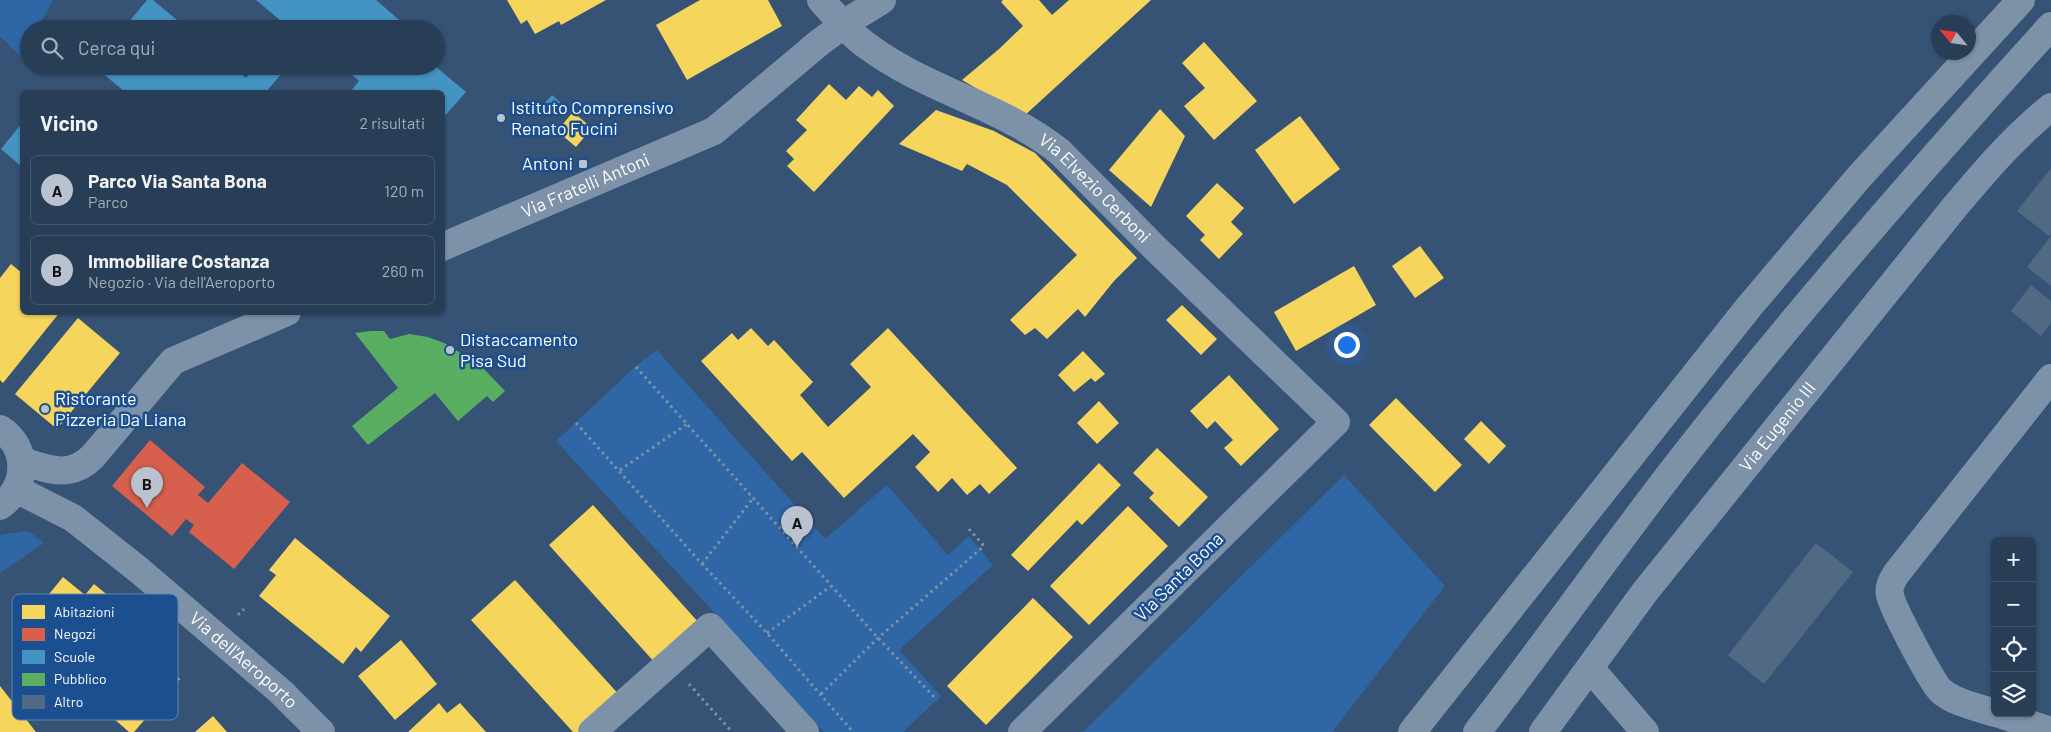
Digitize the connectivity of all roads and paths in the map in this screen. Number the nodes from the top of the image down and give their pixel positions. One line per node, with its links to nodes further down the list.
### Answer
1 (821, 0): 4 (street, Via Elvezio Cerboni)
2 (882, 0): 4 (street, Via Fratelli Antoni)
3 (2021, 0): 43 (highway)
4 (843, 25): 9 (street, Via Fratelli Antoni); 13 (street, Via Elvezio Cerboni)
5 (2051, 26): 44 (highway)
6 (2051, 89): 8 (street, Via Eugenio III)
7 (2051, 108): 8 (street, Via Eugenio III)
8 (2022, 131): 30 (street, Via Eugenio III)
9 (445, 246)
10 (280, 315): 17 (street)
11 (636, 367): 15 (path)
12 (2051, 378): 34 (street)
13 (1336, 422): 42 (street, Via Santa Bona)
14 (576, 423): 18 (path)
15 (687, 424): 18 (path); 20 (path)
16 (0, 429): 17 (street)
17 (22, 461): 19 (street)
18 (620, 470): 22 (path)
19 (8, 498): 24 (street, Via dell'Aeroporto)
20 (754, 498): 22 (path); 23 (path)
21 (968, 528): 29 (path)
22 (702, 564): 28 (path)
23 (831, 586): 28 (path); 29 (path)
24 (167, 594)
25 (178, 604): 37 (street, Via dell'Aeroporto)
26 (244, 608): 27 (path)
27 (238, 616)
28 (767, 633): 32 (path)
29 (878, 638): 32 (path); 33 (path)
30 (1590, 668): 45 (street, Via Eugenio III); 46 (street)
31 (683, 677): 39 (path)
32 (820, 694): 41 (path)
33 (937, 700)
34 (1991, 712)
35 (2007, 717): 36 (street)
36 (2051, 731)
37 (321, 732)
38 (592, 732): 40 (street)
39 (732, 732)
40 (805, 732)
41 (853, 732)
42 (1022, 732)
43 (1412, 732)
44 (1477, 732)
45 (1544, 732)
46 (1645, 732)

